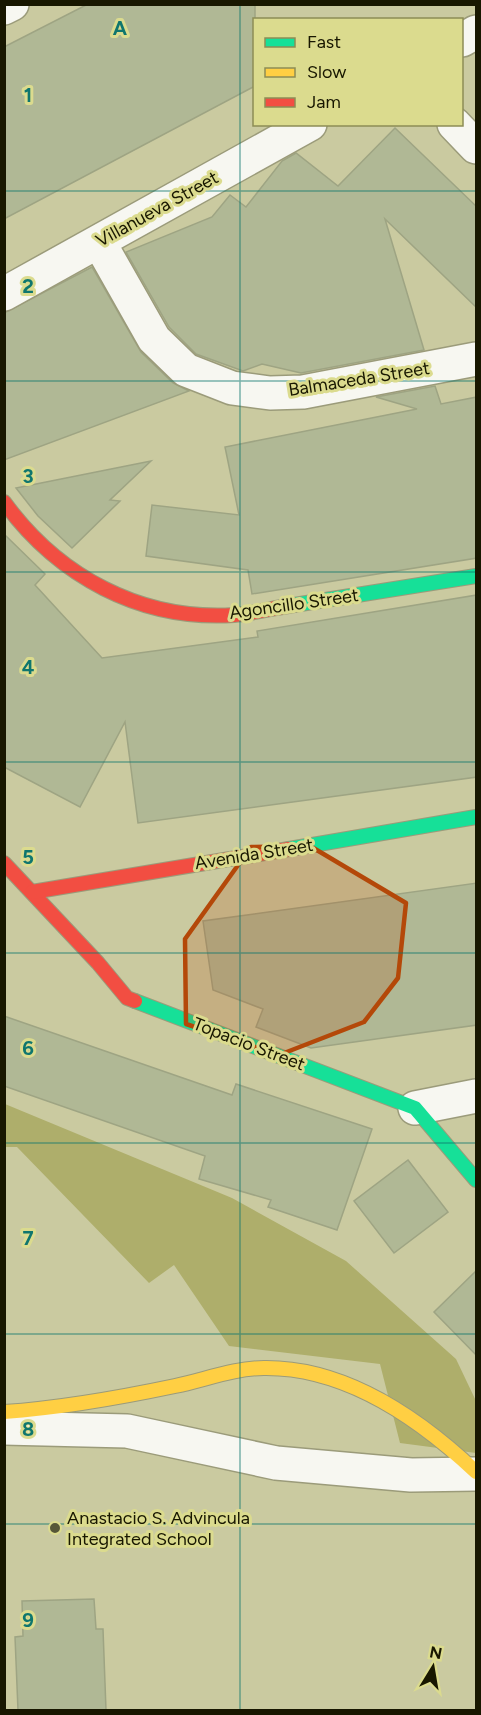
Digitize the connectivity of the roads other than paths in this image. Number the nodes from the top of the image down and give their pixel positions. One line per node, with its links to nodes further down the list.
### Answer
1 (12, 4): 2 (street)
2 (4, 8)
3 (477, 32): 4 (street)
4 (463, 39)
5 (305, 126): 8 (street, Villanueva Street)
6 (456, 126): 7 (street)
7 (477, 147)
8 (99, 242): 9 (street, Villanueva Street); 10 (street, Balmaceda Street)
9 (4, 294)
10 (477, 359)
11 (4, 502): 12 (street, Agoncillo Street)
12 (477, 576)
13 (477, 817): 15 (street, Avenida Street)
14 (4, 863): 15 (street, Topacio Street)
15 (32, 892): 17 (street, Topacio Street)
16 (477, 1096): 17 (street)
17 (415, 1108): 18 (street, Topacio Street)
18 (477, 1180)
19 (4, 1412): 21 (street)
20 (4, 1428): 21 (street)
21 (477, 1473)

